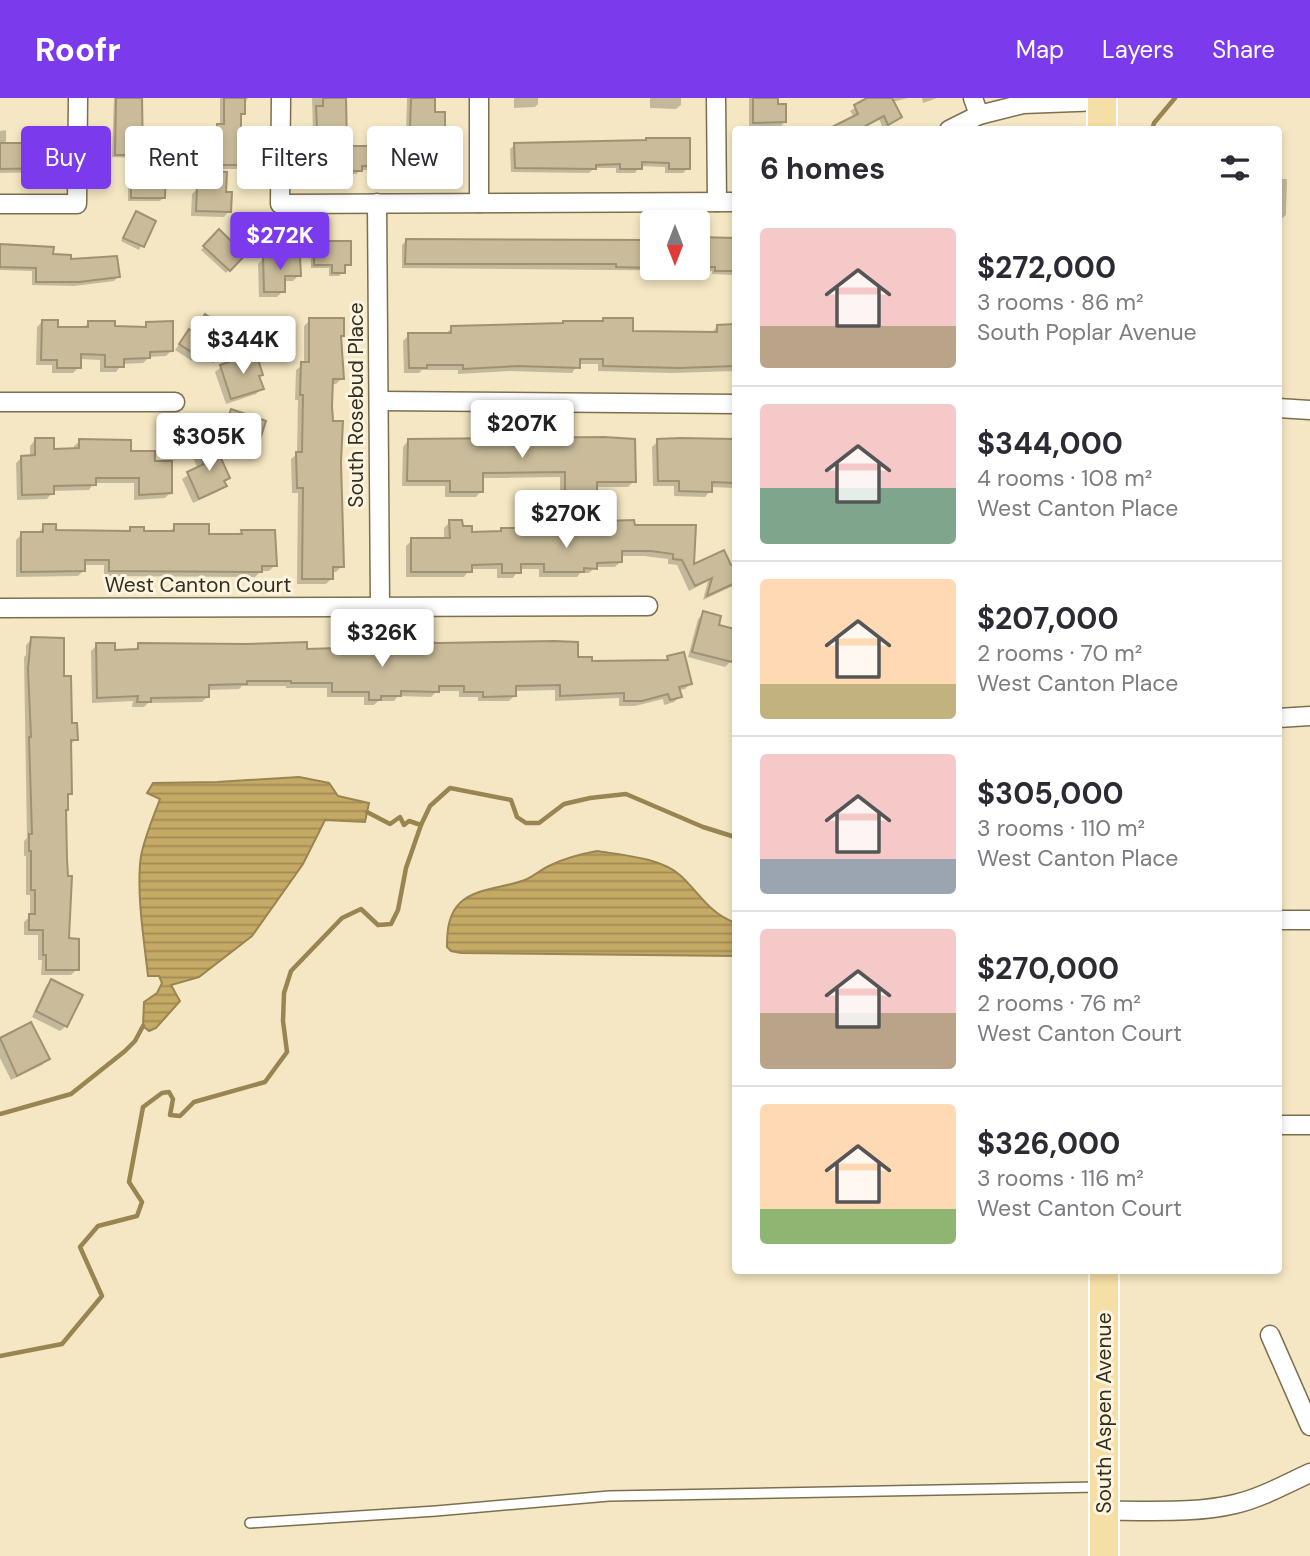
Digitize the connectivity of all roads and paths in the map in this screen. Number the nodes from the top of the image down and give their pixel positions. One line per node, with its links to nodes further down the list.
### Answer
1 (78, 98): 12 (street)
2 (281, 98): 10 (street)
3 (479, 98): 11 (street)
4 (716, 98): 9 (street)
5 (1102, 99): 6 (street); 8 (main road)
6 (976, 106): 7 (street)
7 (954, 126)
8 (1102, 126)
9 (726, 202): 11 (street)
10 (377, 203): 11 (street); 13 (street, South Rosebud Place)
11 (479, 203)
12 (0, 204)
13 (379, 401): 16 (street); 20 (street, South Rosebud Place)
14 (0, 402): 15 (street)
15 (176, 402)
16 (732, 404)
17 (1282, 408): 18 (street)
18 (1310, 410)
19 (648, 606): 20 (street, West Canton Court)
20 (380, 607): 21 (street, West Canton Court)
21 (0, 608)
22 (1310, 716): 23 (street)
23 (1282, 718)
24 (1282, 920): 25 (street)
25 (1310, 920)
26 (1282, 1125): 27 (street)
27 (1310, 1125)
28 (1104, 1274): 32 (main road, South Aspen Avenue)
29 (1270, 1335): 30 (street)
30 (1310, 1426)
31 (1310, 1473): 32 (street)
32 (1104, 1499): 33 (lane); 34 (main road, South Aspen Avenue)
33 (250, 1522)
34 (1104, 1556)

